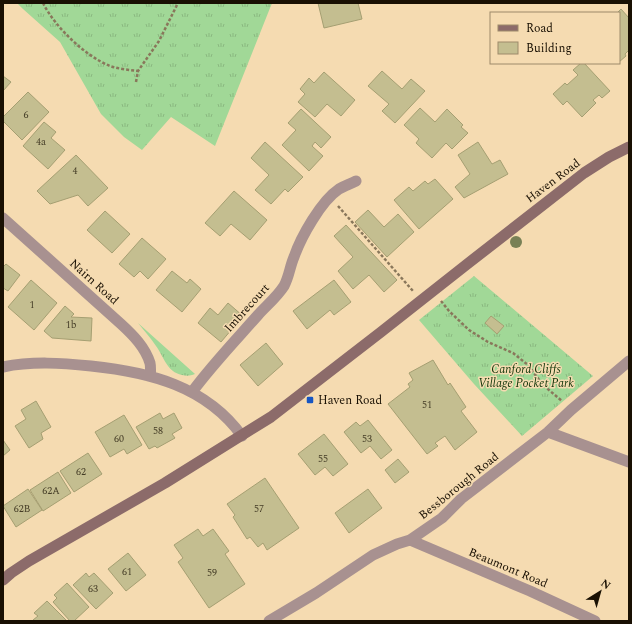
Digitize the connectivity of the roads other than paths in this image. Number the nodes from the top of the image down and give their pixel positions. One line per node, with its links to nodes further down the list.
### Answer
1 (629, 147): 9 (main road, Haven Road)
2 (356, 181): 7 (street, Imbrecourt)
3 (3, 218): 6 (street, Nairn Road)
4 (629, 361): 8 (street, Bessborough Road)
5 (3, 367): 6 (street)
6 (151, 376): 7 (street)
7 (192, 392): 9 (street)
8 (548, 432): 10 (street); 11 (street, Bessborough Road)
9 (242, 436): 12 (main road, Haven Road)
10 (629, 462)
11 (410, 540): 13 (street, Bessborough Road); 14 (street, Beaumont Road)
12 (3, 580)
13 (269, 621)
14 (595, 621)

